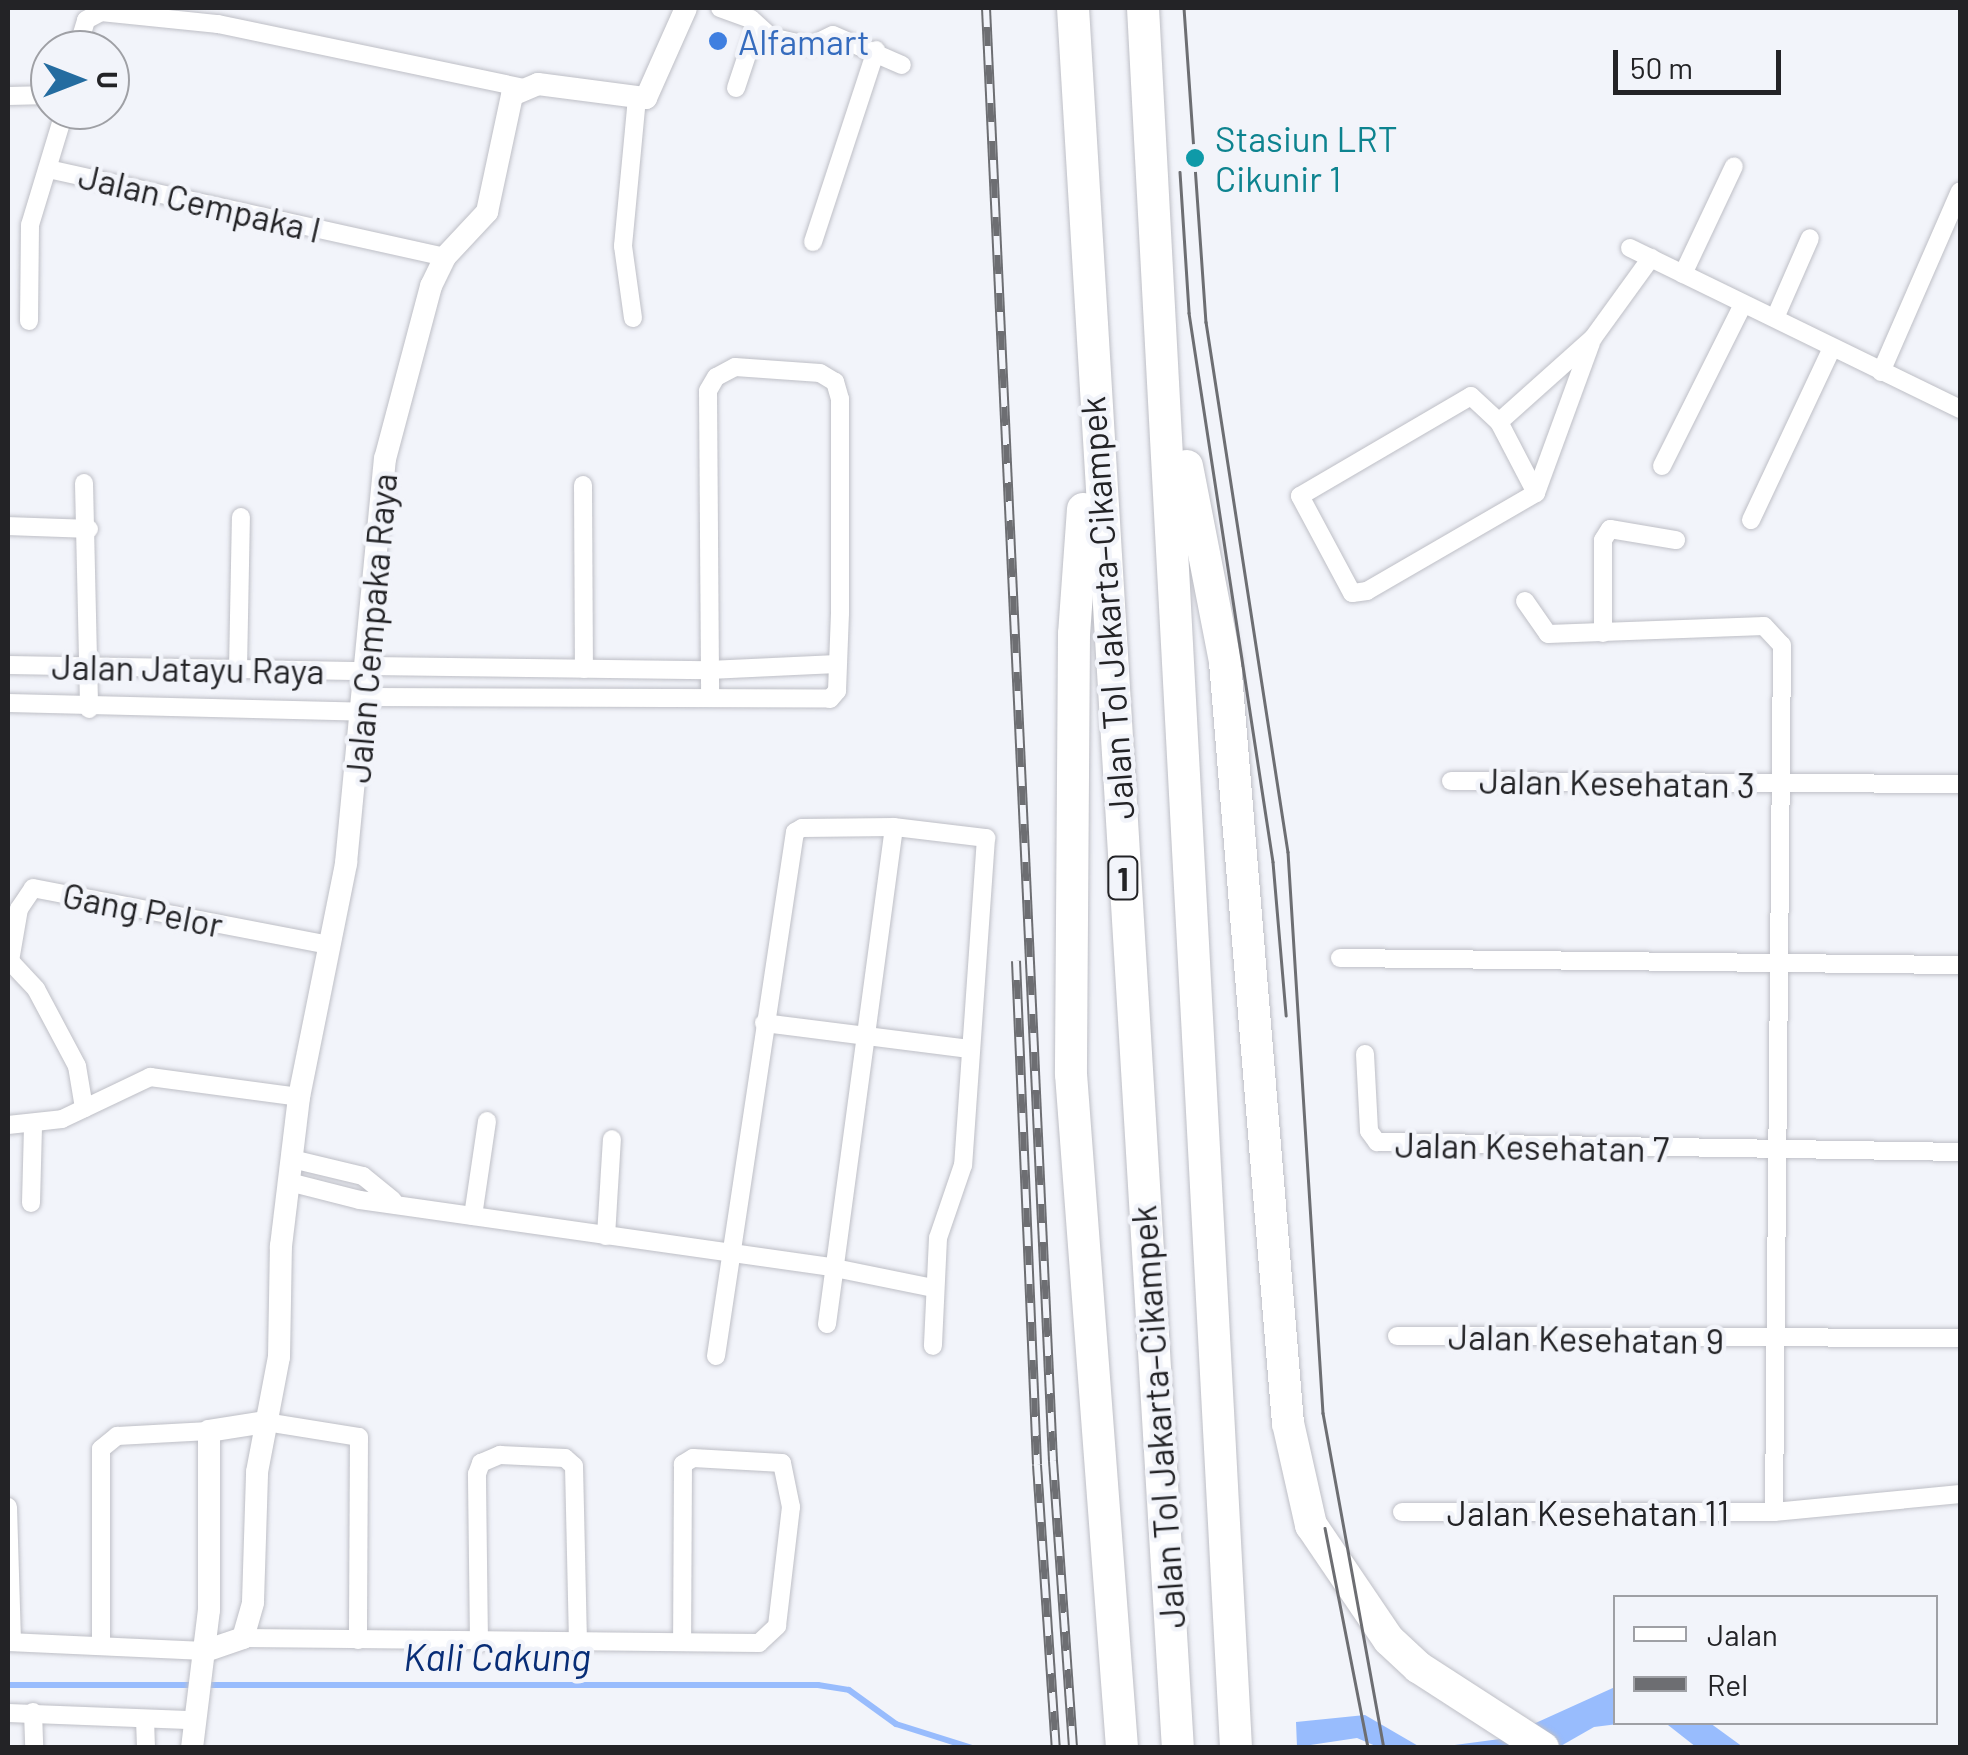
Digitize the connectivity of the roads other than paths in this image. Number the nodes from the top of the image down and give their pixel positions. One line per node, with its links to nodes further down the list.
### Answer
1 (686, 8): 11 (street)
2 (720, 8): 5 (street)
3 (1072, 8): 30 (highway, Jalan Tol Jakarta–Cikampek / 1)
4 (1143, 8): 28 (highway, Jalan Tol Jakarta–Cikampek / 1)
5 (756, 28): 7 (street); 10 (street)
6 (83, 30): 9 (street)
7 (876, 50): 8 (street); 17 (street)
8 (902, 65)
9 (520, 87): 11 (street); 19 (street, Jalan Cempaka Raya)
10 (736, 88)
11 (637, 98): 23 (street)
12 (59, 130): 14 (street)
13 (1734, 166): 21 (street)
14 (48, 169): 19 (street, Jalan Cempaka I); 25 (street, Jalan Cempaka I)
15 (1960, 191): 29 (street)
16 (1810, 238): 24 (street)
17 (813, 242)
18 (1630, 248): 20 (street)
19 (445, 257): 47 (street, Jalan Cempaka Raya)
20 (1650, 258): 21 (street); 26 (street)
21 (1684, 274): 22 (street)
22 (1743, 304): 24 (street); 33 (street)
23 (633, 318)
24 (1775, 318): 27 (street)
25 (29, 321)
26 (1593, 338): 32 (street); 36 (street)
27 (1832, 348): 29 (street); 38 (street)
28 (1166, 358): 113 (highway, Jalan Tol Jakarta–Cikampek / 1); 114 (highway)
29 (1881, 372): 31 (street)
30 (1092, 384): 111 (highway); 112 (highway, Jalan Tol Jakarta–Cikampek / 1)
31 (1960, 409)
32 (1498, 422): 36 (street); 36 (street)
33 (1662, 466)
34 (84, 483): 40 (street)
35 (583, 485): 48 (street)
36 (1536, 493)
37 (241, 517): 49 (street)
38 (1751, 520)
39 (8, 526): 40 (street)
40 (89, 529): 46 (street)
41 (1676, 540): 43 (street)
42 (1525, 600): 43 (street)
43 (1603, 633): 56 (street)
44 (837, 664): 50 (street, Jalan Jatayu Raya); 50 (street); 51 (street, Jalan Jatayu Raya)
45 (8, 665): 46 (street, Jalan Jatayu Raya)
46 (88, 667): 49 (street, Jalan Jatayu Raya); 54 (street)
47 (368, 668): 48 (street, Jalan Jatayu Raya); 49 (street, Jalan Jatayu Raya); 53 (street, Jalan Cempaka Raya)
48 (584, 668): 50 (street, Jalan Jatayu Raya)
49 (238, 669)
50 (710, 670): 51 (street)
51 (710, 696): 53 (street, Jalan Jatayu Raya)
52 (8, 703): 54 (street, Jalan Jatayu Raya)
53 (366, 704): 54 (street, Jalan Jatayu Raya); 59 (street, Jalan Cempaka Raya)
54 (90, 708)
55 (1451, 781): 56 (street, Jalan Kesehatan 3)
56 (1782, 784): 57 (street, Jalan Kesehatan 3); 62 (street)
57 (1960, 784)
58 (894, 827): 64 (street); 65 (street); 66 (street)
59 (330, 944): 61 (street, Gang Pelor); 68 (street, Jalan Cempaka Raya)
60 (1340, 958): 62 (street)
61 (9, 960): 69 (street)
62 (1782, 965): 63 (street); 74 (street)
63 (1960, 965)
64 (764, 1023): 65 (street); 81 (street)
65 (863, 1035): 66 (street); 82 (street)
66 (970, 1049): 83 (street)
67 (1365, 1054): 74 (street, Jalan Kesehatan 7)
68 (299, 1096): 69 (street); 76 (street, Jalan Cempaka Raya)
69 (84, 1108): 71 (street)
70 (487, 1121): 79 (street)
71 (33, 1124): 72 (street); 78 (street)
72 (8, 1125)
73 (612, 1139): 80 (street)
74 (1778, 1150): 75 (street); 87 (street)
75 (1960, 1152)
76 (291, 1170): 77 (street); 77 (street); 90 (street, Jalan Cempaka Raya)
77 (392, 1200): 79 (street)
78 (31, 1203)
79 (473, 1216): 80 (street)
80 (606, 1236): 81 (street)
81 (732, 1254): 82 (street); 89 (street)
82 (835, 1268): 83 (street); 84 (street)
83 (933, 1288): 88 (street)
84 (827, 1324)
85 (1396, 1336): 87 (street, Jalan Kesehatan 9)
86 (1960, 1338): 87 (street, Jalan Kesehatan 9)
87 (1775, 1340): 95 (street)
88 (933, 1346)
89 (716, 1356)
90 (266, 1422): 91 (street); 96 (street, Jalan Cempaka Raya); 97 (street)
91 (209, 1431): 102 (street); 103 (street)
92 (1960, 1494): 95 (street, Jalan Kesehatan 11)
93 (8, 1507): 99 (street)
94 (1402, 1512): 95 (street, Jalan Kesehatan 11)
95 (1774, 1512)
96 (243, 1638): 97 (street); 103 (street)
97 (358, 1640): 100 (street)
98 (682, 1640): 98 (street); 101 (street)
99 (10, 1642): 102 (street)
100 (480, 1642): 101 (street); 101 (street)
101 (578, 1642)
102 (101, 1646): 103 (street)
103 (203, 1660): 107 (street)
104 (33, 1712): 105 (street); 106 (street); 108 (street)
105 (8, 1713)
106 (145, 1719): 107 (street); 109 (street)
107 (194, 1720): 110 (street)
108 (34, 1748)
109 (146, 1748)
110 (192, 1748)
111 (1122, 1748)
112 (1178, 1748)
113 (1236, 1748)
114 (1544, 1748)

